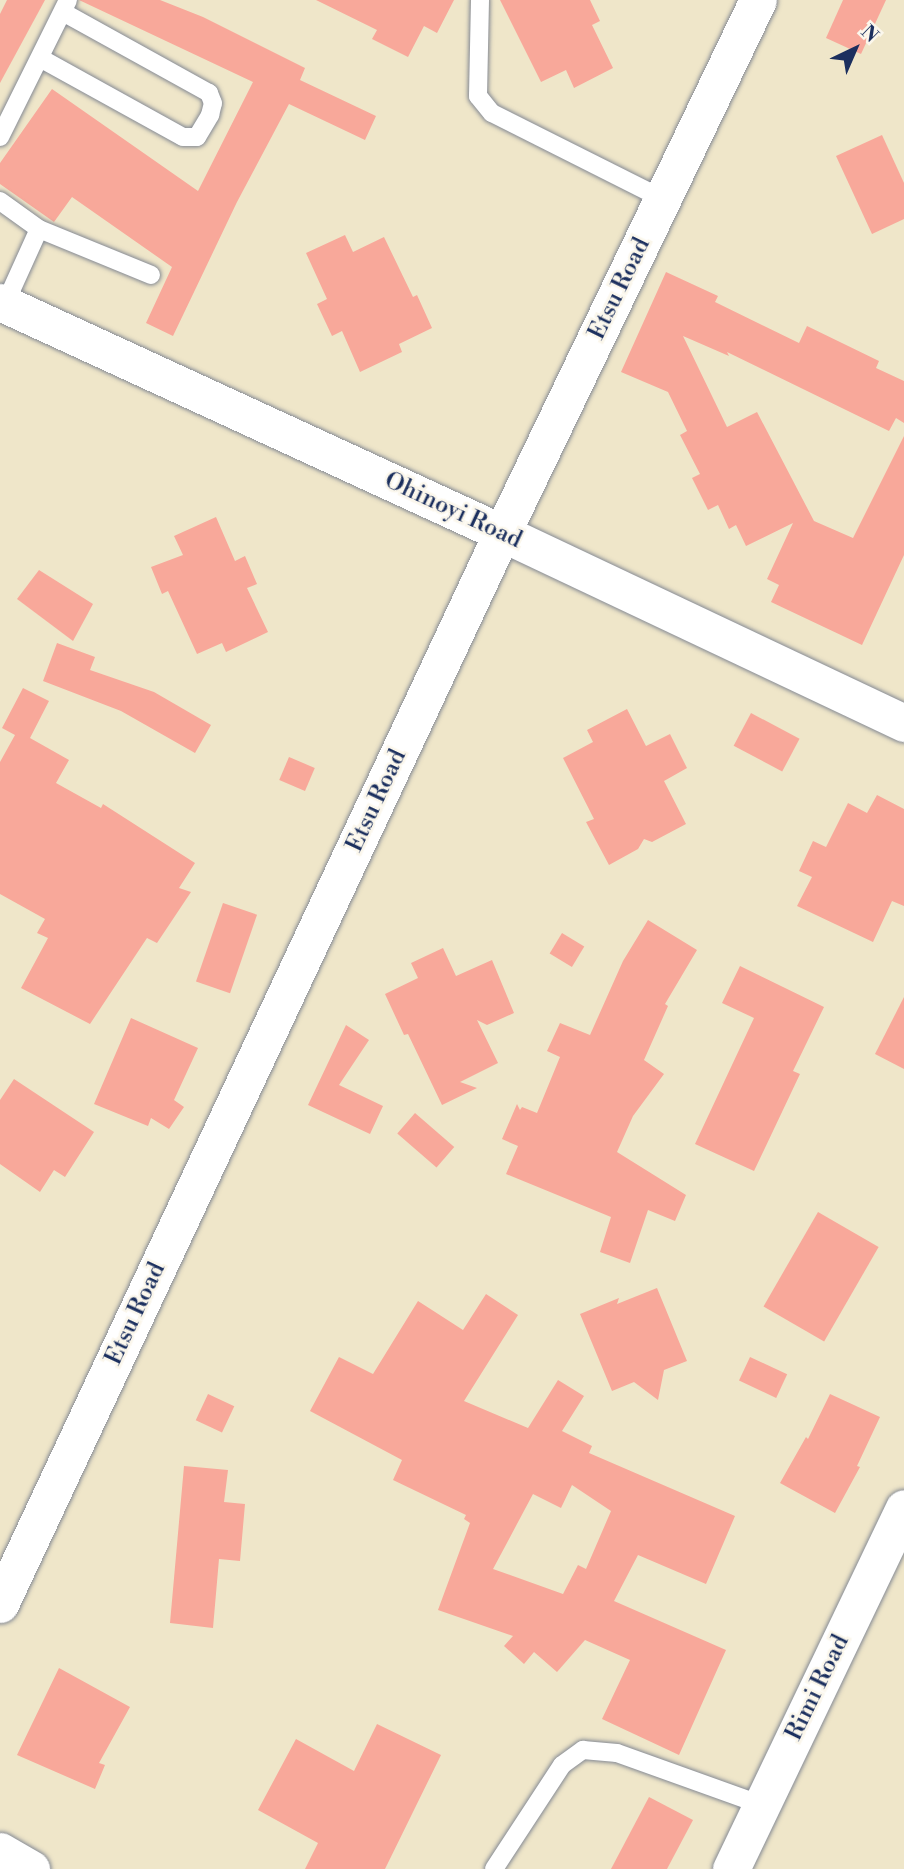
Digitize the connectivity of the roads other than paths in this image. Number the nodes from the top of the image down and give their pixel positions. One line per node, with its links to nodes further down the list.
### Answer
1 (480, 0): 6 (lane)
2 (758, 0): 6 (street, Etsu Road)
3 (66, 6): 4 (lane); 4 (lane)
4 (40, 58): 5 (lane)
5 (0, 137)
6 (663, 199): 11 (street, Etsu Road)
7 (0, 201): 8 (lane)
8 (39, 229): 9 (lane); 10 (lane)
9 (151, 275)
10 (2, 303): 11 (street, Ohinoyi Road)
11 (502, 533): 12 (street, Ohinoyi Road); 14 (street, Etsu Road)
12 (904, 723)
13 (904, 1508): 15 (street, Rimi Road)
14 (0, 1604)
15 (762, 1805): 18 (lane); 19 (street, Rimi Road)
16 (0, 1851): 17 (street)
17 (31, 1869)
18 (494, 1869)
19 (732, 1869)

